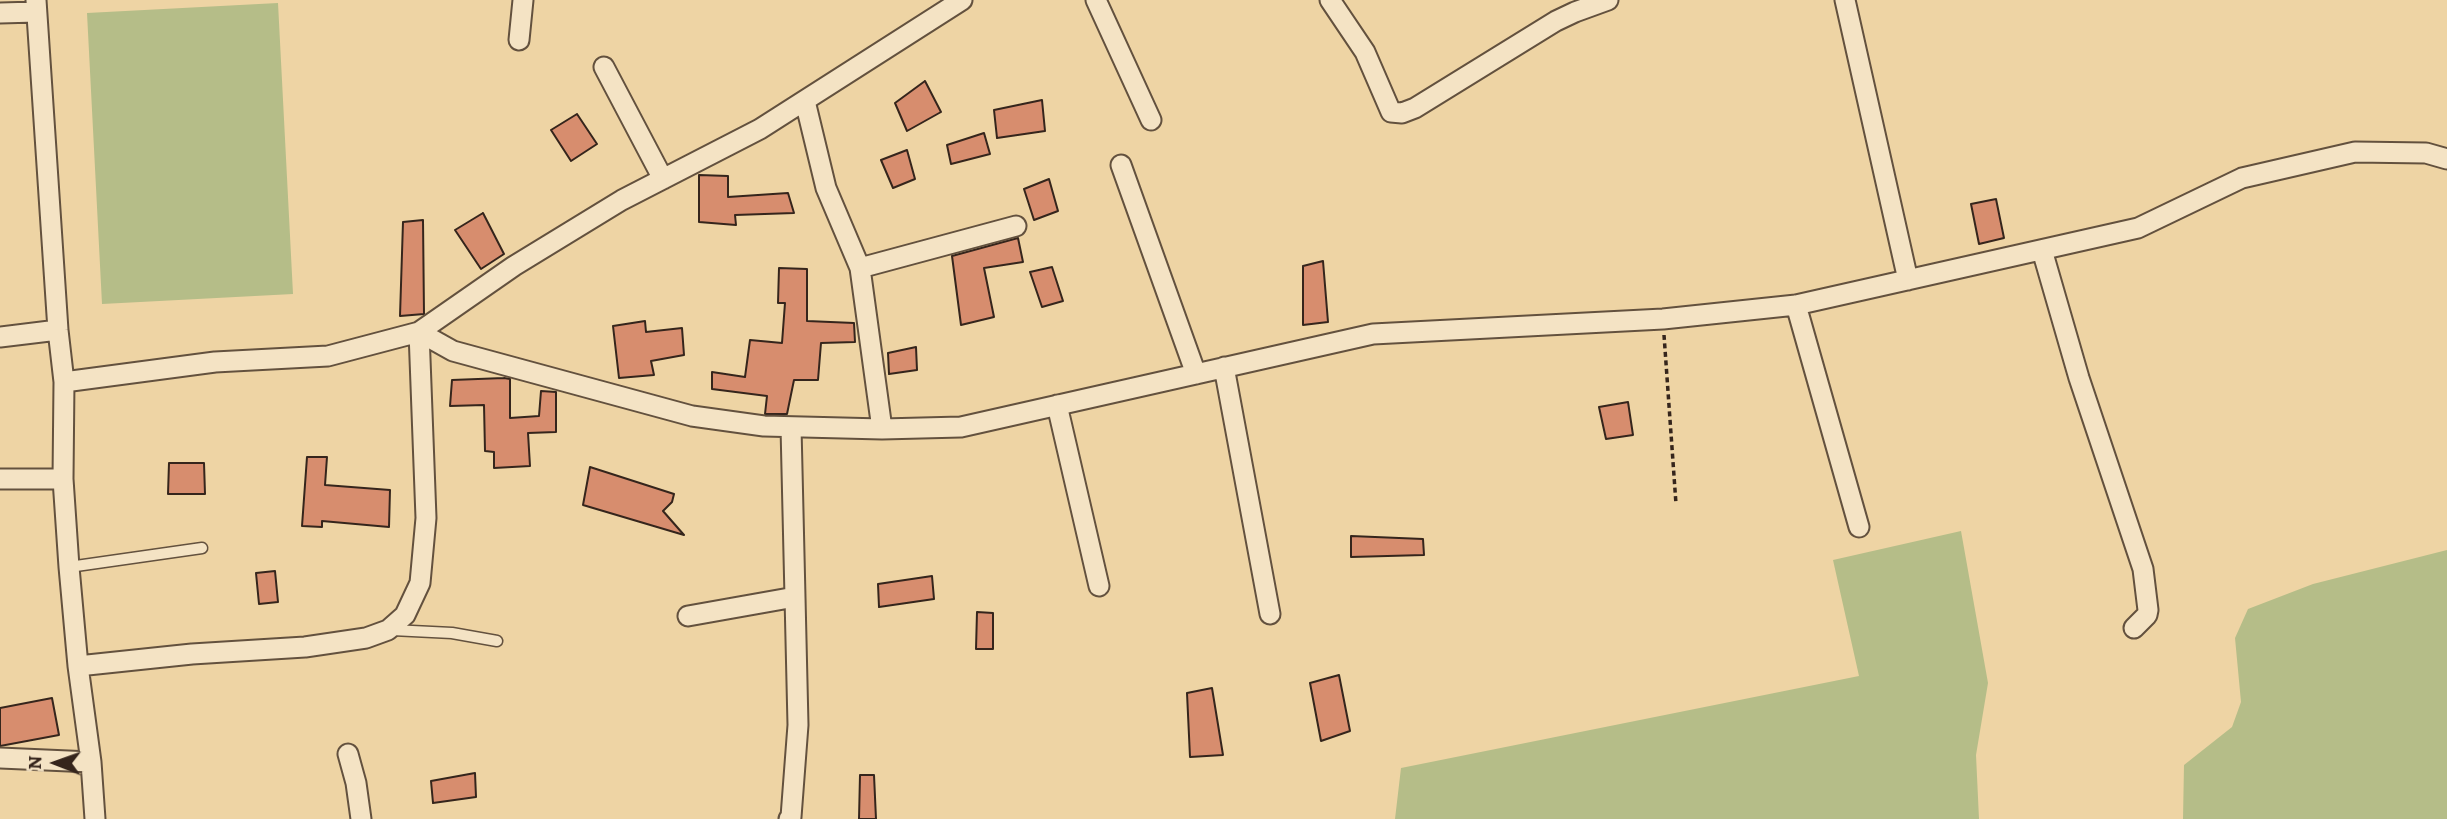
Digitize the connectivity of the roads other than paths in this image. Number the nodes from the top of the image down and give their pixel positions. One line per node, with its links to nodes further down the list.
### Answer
1 (523, 0): 9 (street)
2 (962, 0): 11 (street)
3 (1096, 0): 12 (street)
4 (1330, 0): 5 (street)
5 (1608, 0)
6 (1845, 0): 19 (street)
7 (36, 6): 8 (street); 21 (street)
8 (0, 13)
9 (519, 40)
10 (604, 67): 15 (street)
11 (805, 101): 15 (street); 18 (street)
12 (1150, 120)
13 (2447, 159): 17 (street)
14 (1121, 165): 25 (street)
15 (663, 178): 22 (street)
16 (1016, 226): 18 (street)
17 (2042, 250): 19 (street); 39 (street)
18 (860, 268): 29 (street)
19 (1908, 280): 20 (street)
20 (1796, 305): 24 (street); 32 (street)
21 (58, 330): 23 (street); 26 (street)
22 (419, 332): 26 (street); 28 (street); 40 (street)
23 (0, 337)
24 (1224, 367): 25 (street); 37 (street)
25 (1196, 374): 27 (street)
26 (64, 382): 31 (street)
27 (1057, 405): 29 (street); 35 (street)
28 (791, 427): 29 (street); 36 (street)
29 (882, 429)
30 (0, 479): 31 (street)
31 (63, 480): 34 (street)
32 (1859, 527)
33 (202, 548): 34 (lane)
34 (69, 567): 42 (street)
35 (1099, 586)
36 (795, 597): 38 (street); 48 (street)
37 (1270, 614)
38 (688, 616)
39 (2134, 628)
40 (388, 630): 41 (lane); 42 (street)
41 (497, 641)
42 (78, 666): 45 (street)
43 (348, 754): 47 (street)
44 (0, 758): 45 (street)
45 (91, 762): 46 (street)
46 (94, 819)
47 (362, 819)
48 (789, 819)

